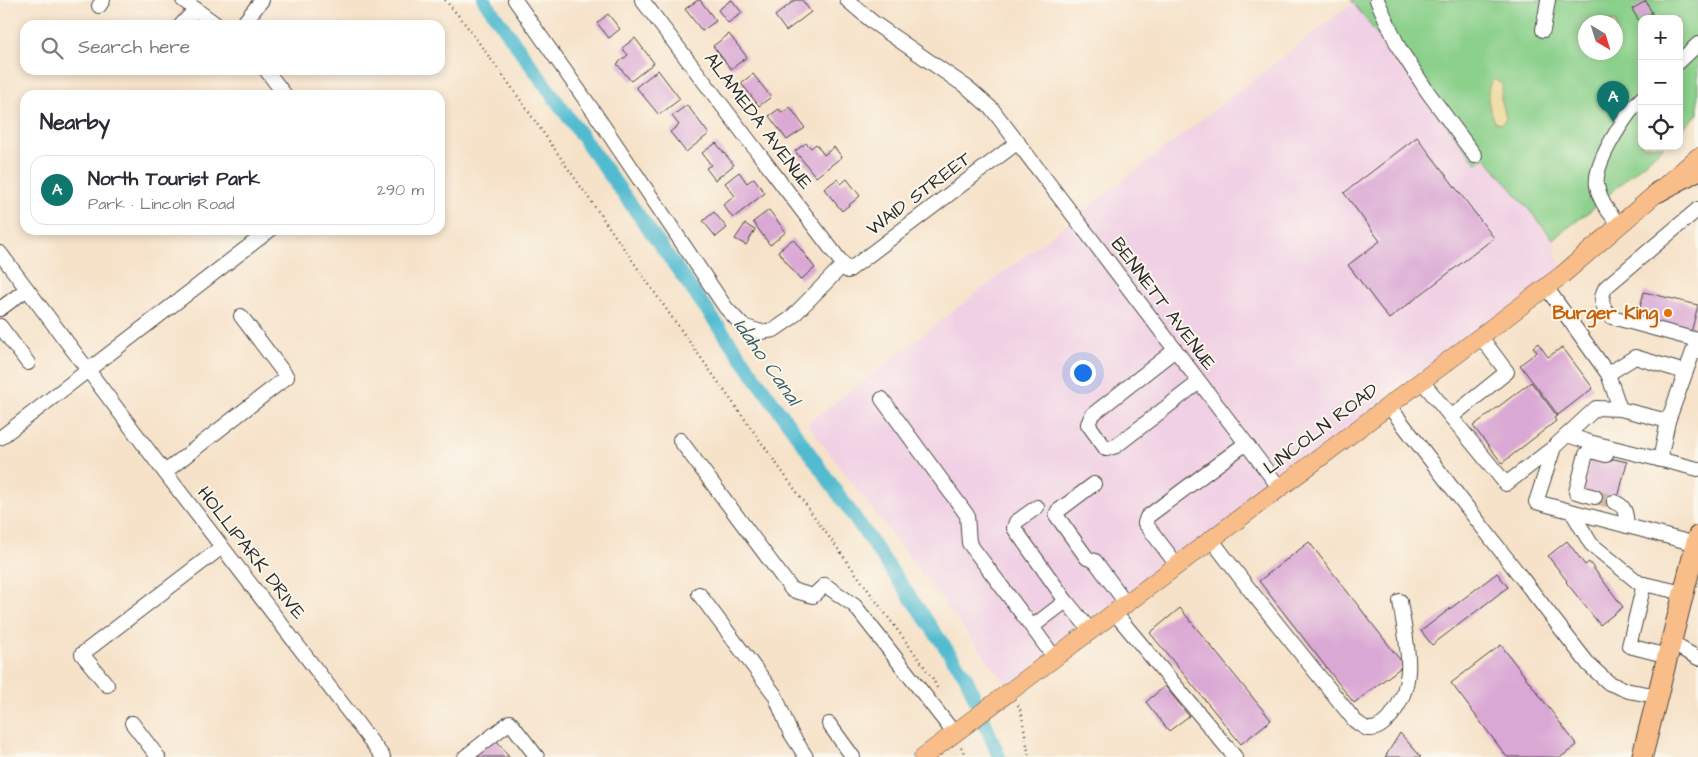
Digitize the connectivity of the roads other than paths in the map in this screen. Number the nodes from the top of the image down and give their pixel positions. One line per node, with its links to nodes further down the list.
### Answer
1 (183, 0): 8 (street)
2 (262, 0): 11 (street)
3 (515, 0): 27 (street)
4 (642, 0): 27 (street, ALAMEDA AVENUE)
5 (847, 0): 18 (street, BENNETT AVENUE)
6 (1377, 0): 19 (street)
7 (1548, 0): 12 (street)
8 (196, 10): 9 (street); 10 (street)
9 (186, 20)
10 (210, 20)
11 (246, 20)
12 (1543, 30)
13 (1698, 44): 14 (street)
14 (1681, 60)
15 (270, 75): 16 (street)
16 (281, 90)
17 (1638, 103): 24 (street)
18 (1018, 142): 27 (street, WAID STREET); 35 (street, BENNETT AVENUE)
19 (1475, 156)
20 (1698, 156): 22 (main road, LINCOLN ROAD)
21 (1698, 170): 22 (highway)
22 (1658, 192): 24 (main road, LINCOLN ROAD)
23 (1698, 209): 34 (street)
24 (1620, 226): 28 (main road, LINCOLN ROAD)
25 (264, 235): 37 (street)
26 (0, 253): 29 (street, HOLLIPARK DRIVE)
27 (843, 265)
28 (1546, 287): 33 (main road, LINCOLN ROAD); 39 (street)
29 (27, 289): 30 (street); 37 (street, HOLLIPARK DRIVE)
30 (0, 309)
31 (241, 316): 55 (street)
32 (0, 326): 36 (street)
33 (1480, 336): 40 (main road, LINCOLN ROAD); 45 (street)
34 (1698, 339): 38 (street)
35 (1175, 350): 41 (street, BENNETT AVENUE); 41 (street)
36 (28, 363)
37 (89, 371): 48 (street); 55 (street, HOLLIPARK DRIVE)
38 (1685, 372): 39 (street); 46 (street)
39 (1608, 374): 44 (street)
40 (1421, 380): 43 (main road, LINCOLN ROAD); 45 (street)
41 (1199, 382): 50 (street, BENNETT AVENUE)
42 (882, 399): 73 (street)
43 (1388, 405): 57 (main road, LINCOLN ROAD); 79 (street)
44 (1620, 409): 46 (street); 47 (street)
45 (1451, 417): 51 (street)
46 (1668, 421): 53 (street)
47 (1567, 435): 51 (street); 52 (street)
48 (0, 438)
49 (680, 440): 82 (street)
50 (1245, 444): 57 (street, BENNETT AVENUE); 66 (street)
51 (1554, 447): 61 (street)
52 (1644, 456): 53 (street); 58 (street)
53 (1660, 460): 54 (street)
54 (1698, 469)
55 (165, 472): 65 (street, HOLLIPARK DRIVE)
56 (1094, 484): 72 (street)
57 (1279, 488): 63 (main road, LINCOLN ROAD)
58 (1595, 496)
59 (1614, 502): 62 (street)
60 (1037, 507): 70 (street)
61 (1572, 512): 62 (street); 67 (street)
62 (1627, 526): 64 (street)
63 (1211, 538): 66 (main road, LINCOLN ROAD); 71 (street)
64 (1697, 540): 68 (highway)
65 (222, 547): 78 (street); 85 (street, HOLLIPARK DRIVE)
66 (1177, 565): 72 (main road, LINCOLN ROAD)
67 (1644, 584): 68 (street); 75 (street)
68 (1684, 593): 75 (highway)
69 (700, 594): 88 (street)
70 (1066, 601): 73 (street); 74 (street)
71 (1400, 601)
72 (1120, 607): 74 (main road, LINCOLN ROAD); 83 (street)
73 (1032, 627): 76 (street)
74 (1090, 630): 76 (main road, LINCOLN ROAD)
75 (1670, 650): 77 (street); 79 (highway)
76 (1054, 657): 82 (main road, LINCOLN ROAD)
77 (1698, 658)
78 (107, 685)
79 (1658, 696): 91 (highway)
80 (132, 723): 84 (street)
81 (830, 724): 89 (street)
82 (958, 730): 90 (main road, LINCOLN ROAD)
83 (1233, 756)
84 (158, 757)
85 (384, 757)
86 (465, 757): 87 (street)
87 (537, 757)
88 (806, 757)
89 (854, 757)
90 (923, 757)
91 (1642, 757)

